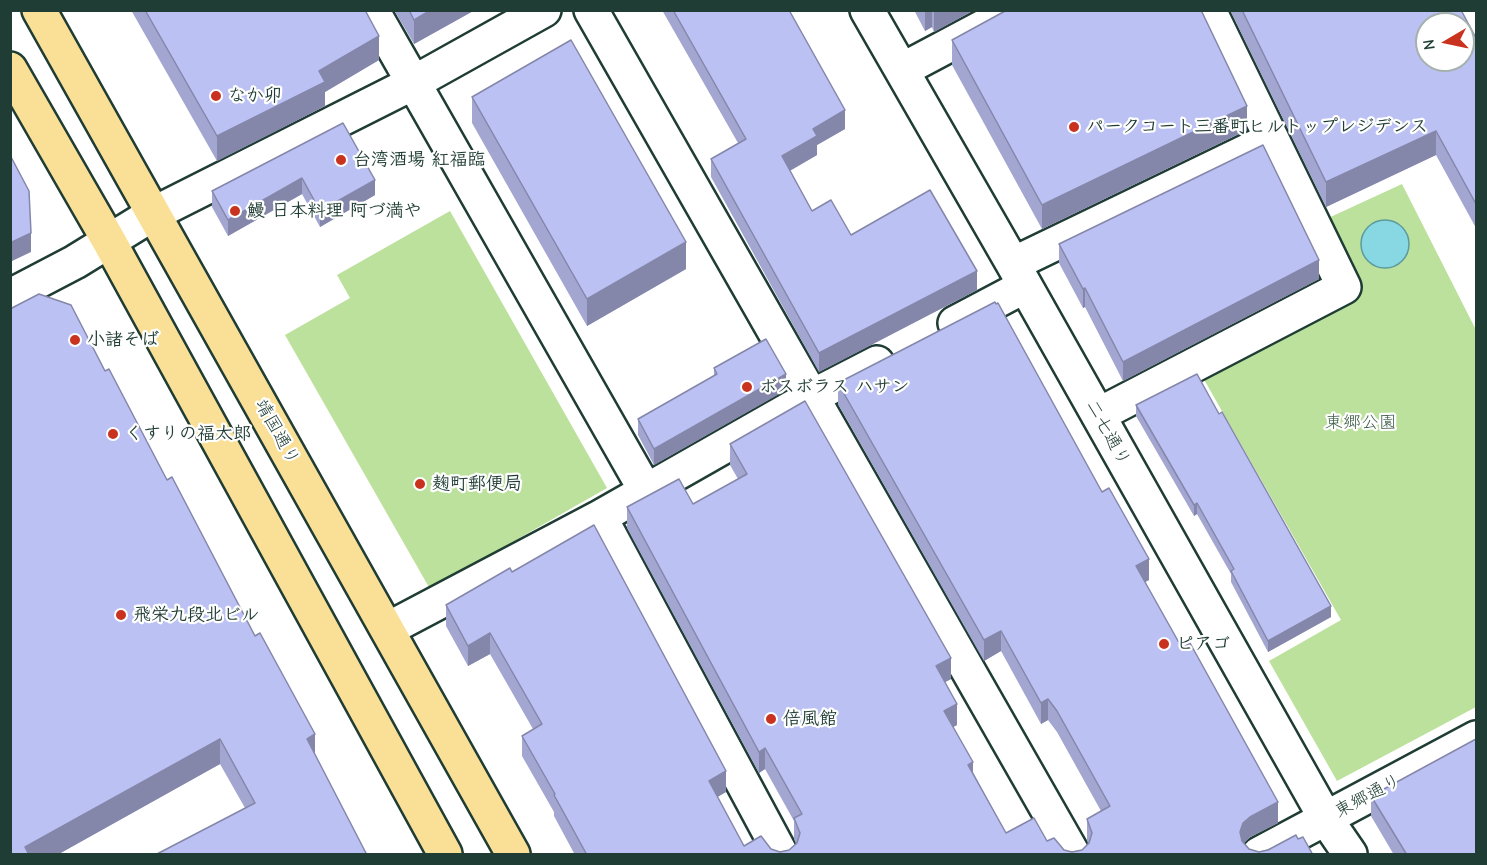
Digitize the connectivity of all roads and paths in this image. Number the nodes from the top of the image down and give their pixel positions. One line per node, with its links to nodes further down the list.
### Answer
1 (39, 10): 12 (main road, 靖国通り)
2 (372, 10): 10 (street)
3 (544, 10): 10 (street)
4 (591, 10): 16 (street)
5 (867, 10): 9 (street, 二七通り)
6 (1015, 10): 9 (street)
7 (1209, 10): 11 (street)
8 (10, 69): 13 (main road)
9 (902, 70): 14 (street, 二七通り)
10 (413, 83): 12 (street); 18 (street)
11 (1272, 140): 14 (street); 17 (street)
12 (153, 214): 13 (street); 20 (main road, 靖国通り)
13 (109, 241): 15 (street); 23 (main road)
14 (1019, 275): 16 (street); 17 (street, 二七通り)
15 (10, 296)
16 (811, 397): 18 (street); 26 (street)
17 (1098, 415): 22 (street, 二七通り)
18 (646, 490): 19 (street)
19 (600, 517): 20 (street); 25 (street)
20 (388, 629): 24 (main road, 靖国通り)
21 (1476, 738): 22 (street, 東郷通り)
22 (1326, 819): 27 (street, 東郷通り); 28 (street, 二七通り)
23 (445, 855)
24 (513, 855)
25 (782, 855)
26 (1073, 855)
27 (1259, 855)
28 (1350, 855)

